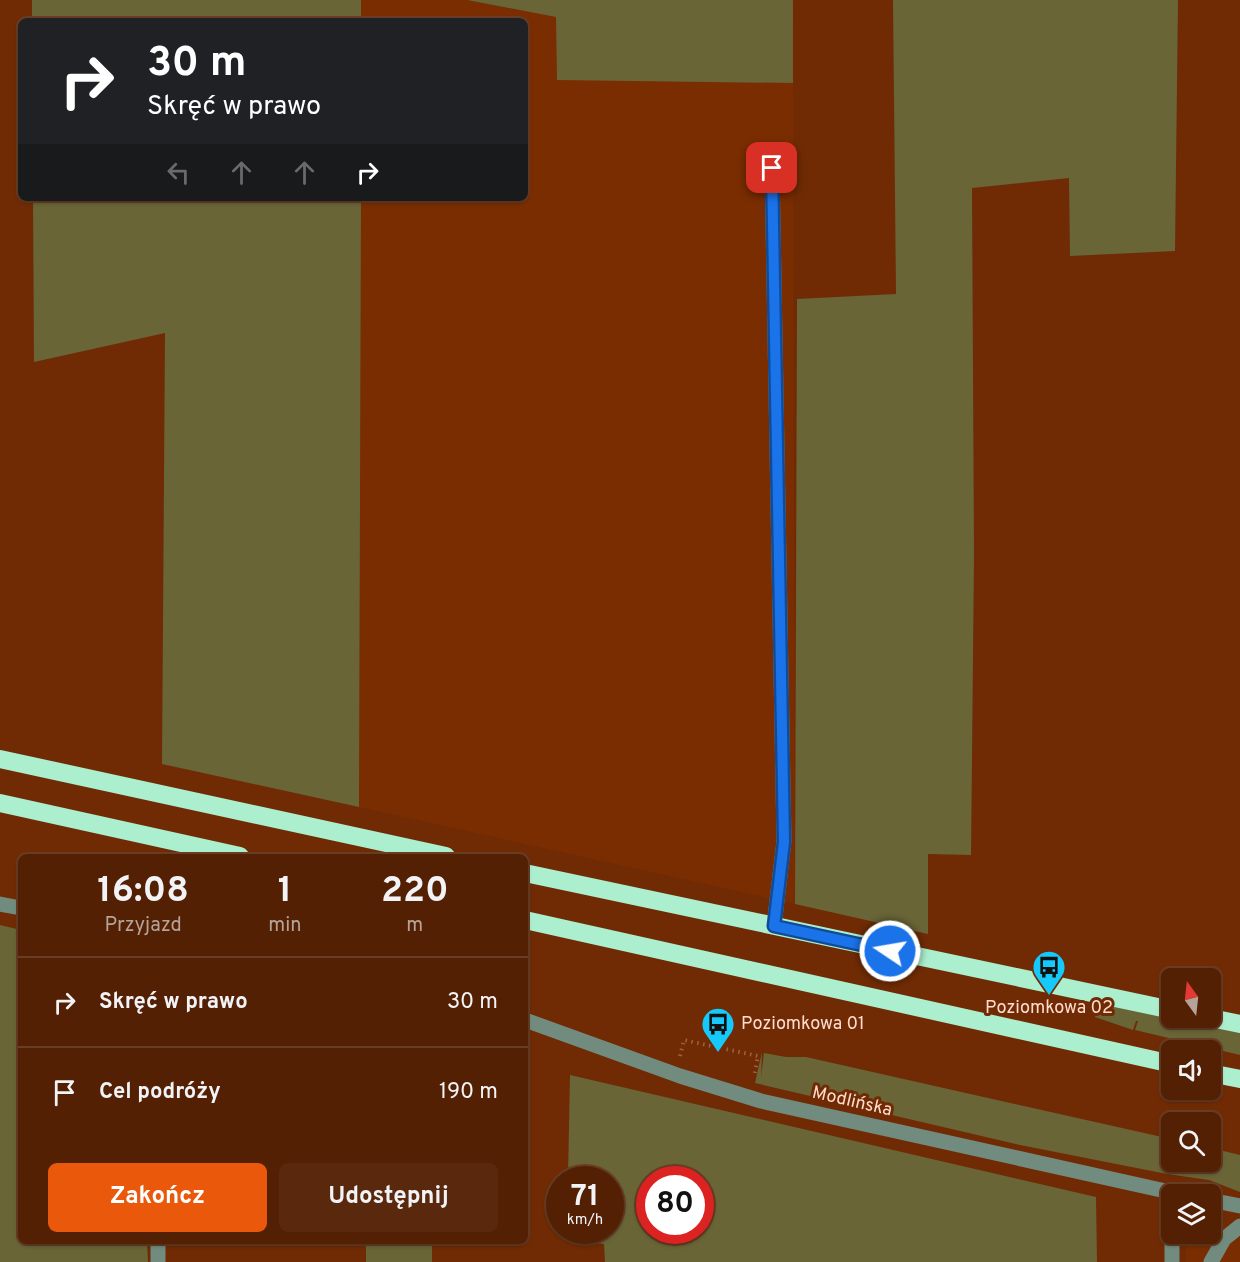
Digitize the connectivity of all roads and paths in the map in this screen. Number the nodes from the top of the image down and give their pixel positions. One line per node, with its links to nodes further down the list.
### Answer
1 (772, 168): 10 (street)
2 (0, 759): 5 (highway)
3 (0, 803): 4 (highway)
4 (231, 854)
5 (437, 854)
6 (528, 874): 10 (highway)
7 (0, 904): 8 (street)
8 (18, 907)
9 (528, 921): 15 (highway)
10 (774, 926): 11 (highway)
11 (1161, 1008)
12 (1221, 1020): 14 (highway)
13 (528, 1021): 16 (street, Modlińska)
14 (1240, 1024)
15 (1161, 1062)
16 (676, 1075): 19 (street, Modlińska); 19 (path)
17 (1221, 1075): 18 (highway)
18 (1240, 1079)
19 (749, 1098): 20 (street, Modlińska)
20 (1161, 1191)
21 (1221, 1202): 22 (street)
22 (1240, 1206)
23 (1240, 1226): 28 (street)
24 (158, 1244): 26 (street)
25 (1172, 1244): 27 (street)
26 (158, 1262)
27 (1172, 1262)
28 (1211, 1262)

